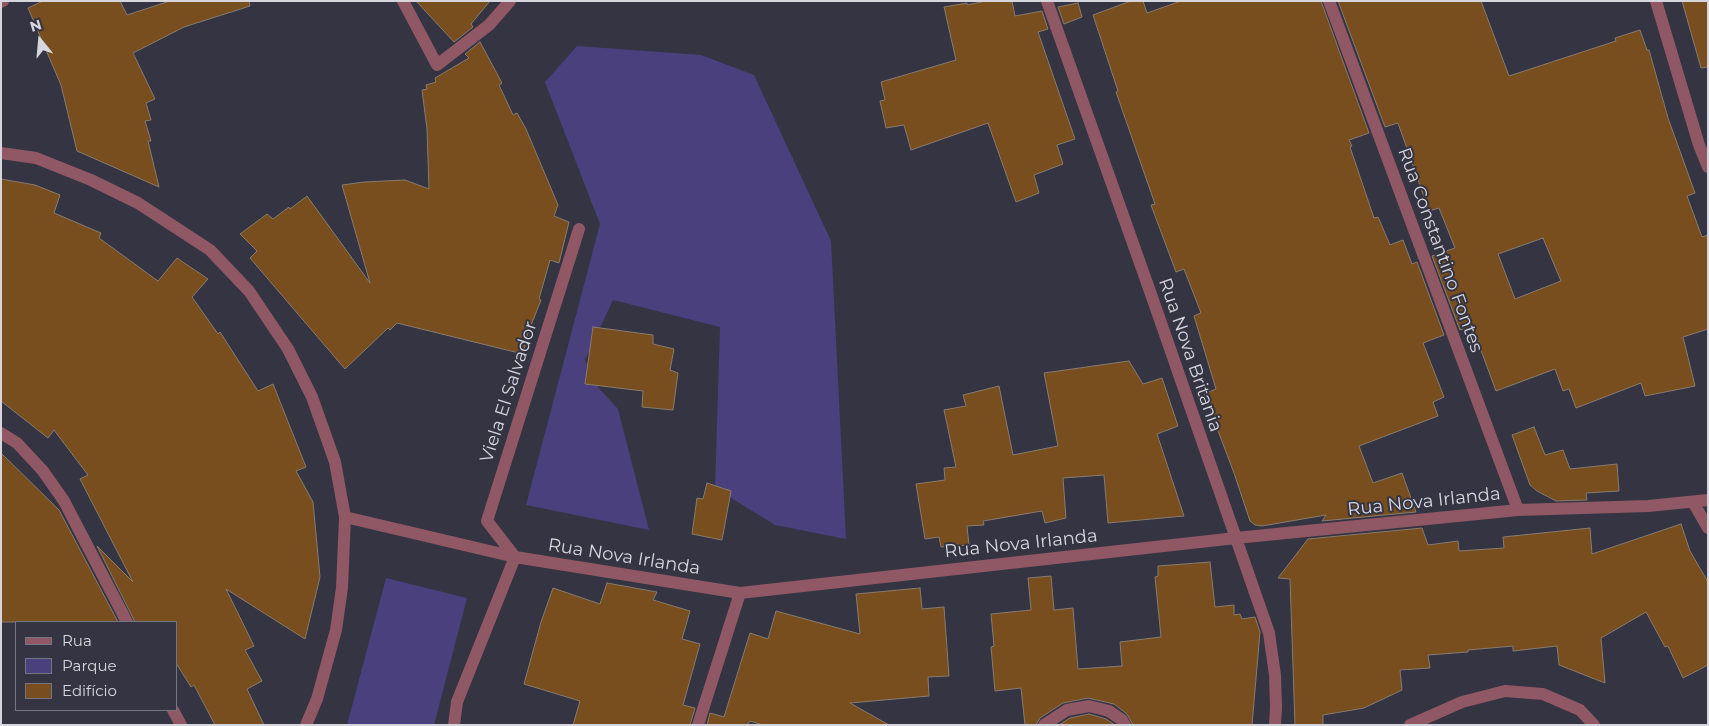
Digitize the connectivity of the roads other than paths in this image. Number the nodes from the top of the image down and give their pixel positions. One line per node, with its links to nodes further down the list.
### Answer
1 (403, 1): 2 (street)
2 (510, 1)
3 (1047, 1): 15 (street, Rua Nova Britania)
4 (1328, 1): 12 (street, Rua Constantino Fontes)
5 (1656, 1): 7 (street)
6 (1, 153): 13 (street)
7 (1708, 167)
8 (579, 229): 16 (street, Viela El Salvador)
9 (1, 433): 18 (street)
10 (1708, 500): 11 (street, Rua Nova Irlanda)
11 (1693, 502): 12 (street, Rua Nova Irlanda); 14 (street)
12 (1518, 510): 15 (street, Rua Nova Irlanda)
13 (345, 517): 16 (street, Rua Nova Irlanda); 21 (street)
14 (1708, 528)
15 (1236, 538): 17 (street, Rua Nova Irlanda); 26 (street, Rua Nova Britania)
16 (515, 557): 17 (street, Rua Nova Irlanda); 22 (street)
17 (740, 593): 23 (street)
18 (126, 621)
19 (174, 711): 20 (street)
20 (181, 725)
21 (306, 725)
22 (454, 725)
23 (698, 725)
24 (1044, 725): 25 (street)
25 (1125, 725)
26 (1275, 725)
27 (1410, 725): 28 (street)
28 (1594, 725)

